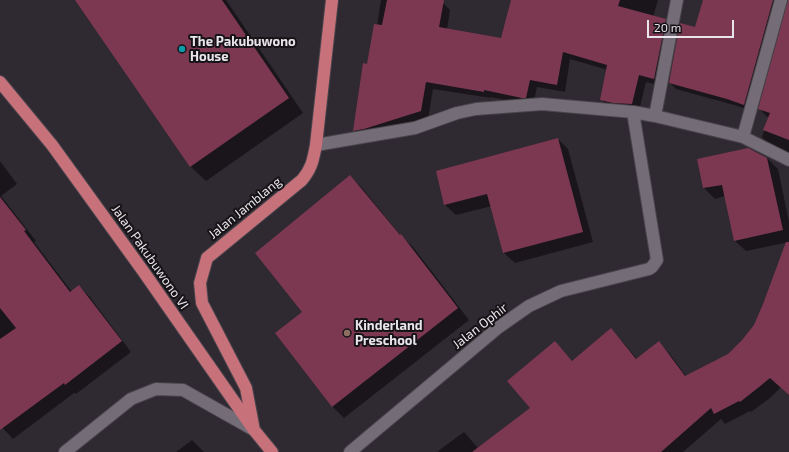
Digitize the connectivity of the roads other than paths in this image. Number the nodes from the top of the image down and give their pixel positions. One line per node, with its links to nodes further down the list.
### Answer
1 (332, 0): 8 (main road, Jalan Jamblang)
2 (677, 0): 6 (street)
3 (781, 0): 7 (street)
4 (0, 82): 10 (main road, Jalan Pakubuwono VI)
5 (633, 112): 6 (street); 8 (street); 13 (street, Jalan Ophir)
6 (655, 116): 7 (street)
7 (744, 137): 9 (street)
8 (316, 145): 10 (main road, Jalan Jamblang)
9 (789, 160)
10 (254, 430): 11 (street); 12 (main road, Jalan Pakubuwono VI)
11 (65, 452)
12 (272, 452)
13 (350, 452)

